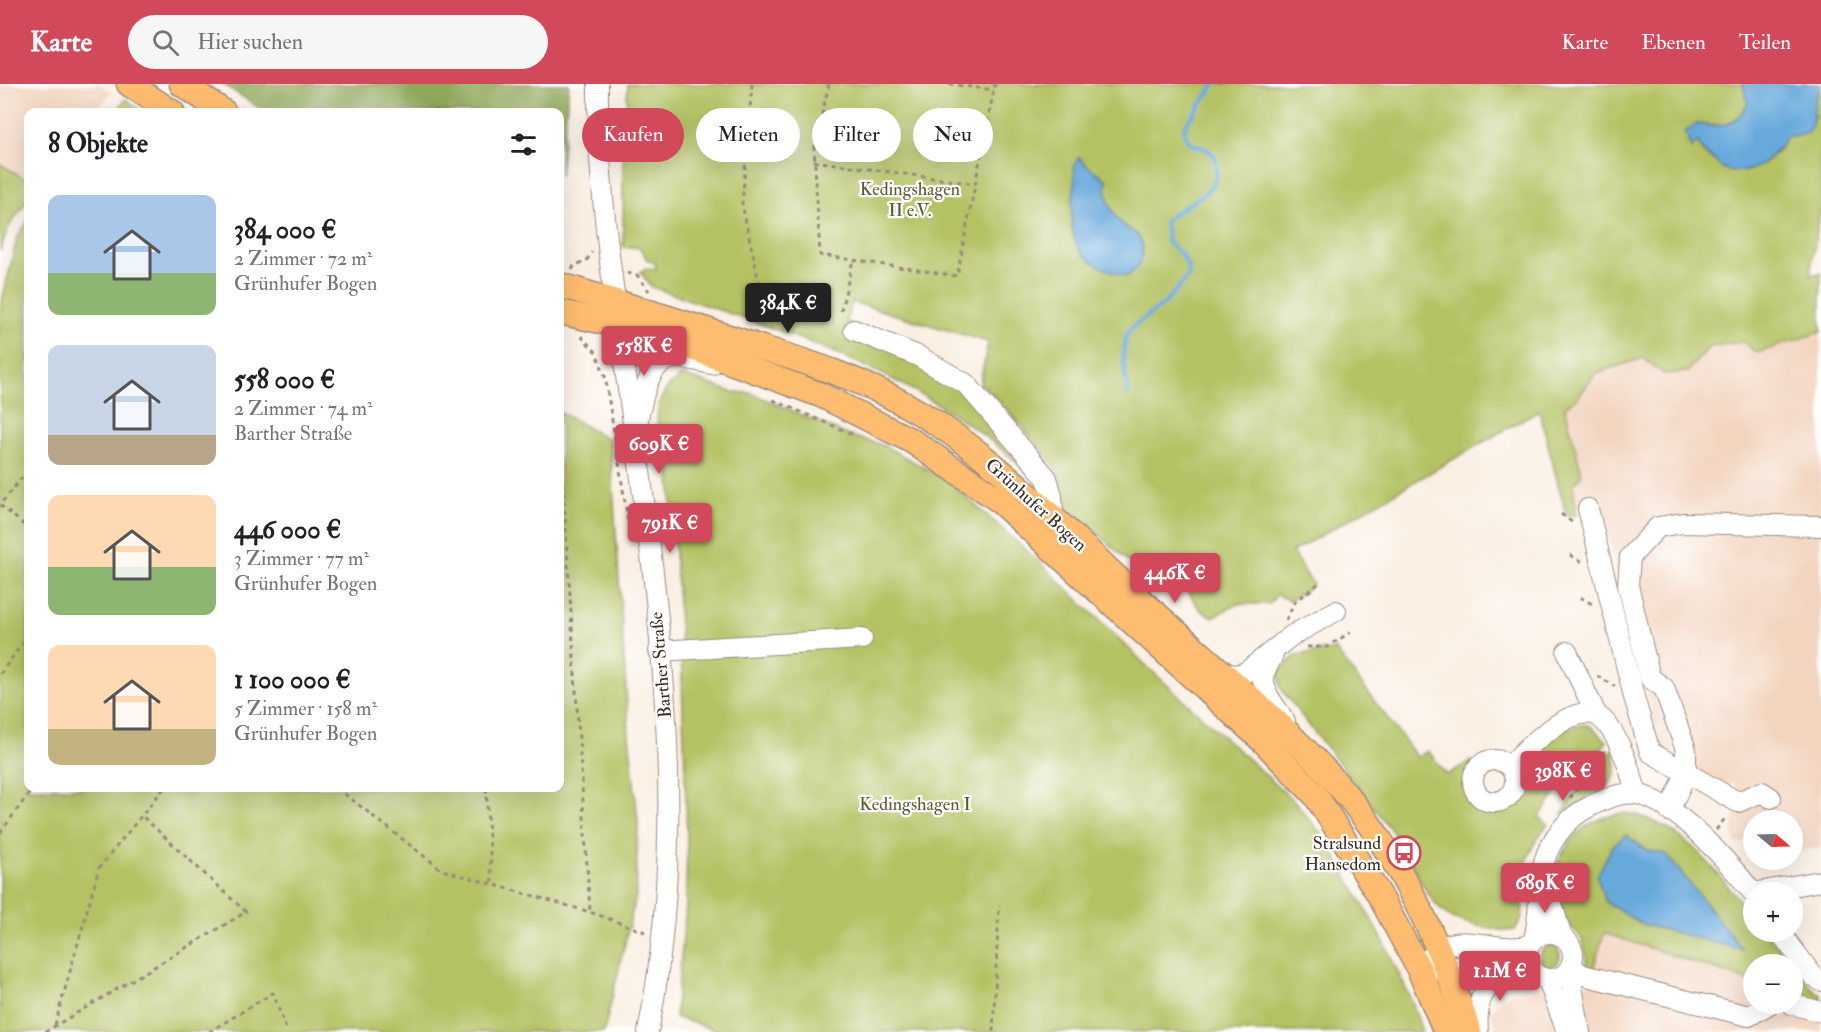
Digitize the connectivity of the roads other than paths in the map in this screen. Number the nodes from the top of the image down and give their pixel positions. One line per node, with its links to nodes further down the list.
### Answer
1 (129, 84): 4 (main road)
2 (182, 84): 5 (main road)
3 (598, 84): 7 (street, Barther Straße)
4 (166, 108)
5 (218, 108)
6 (564, 286): 7 (main road, Grünhufer Bogen)
7 (614, 300): 9 (street, Barther Straße); 14 (main road, Grünhufer Bogen)
8 (564, 313): 9 (main road, Grünhufer Bogen)
9 (618, 325): 11 (main road, Grünhufer Bogen); 12 (street, Barther Straße)
10 (854, 330): 14 (street)
11 (738, 364): 12 (street); 38 (main road, Grünhufer Bogen)
12 (634, 433): 19 (street, Barther Straße)
13 (1588, 509): 25 (street)
14 (1053, 519): 21 (main road, Grünhufer Bogen)
15 (1821, 526): 25 (street)
16 (1336, 611): 18 (street)
17 (862, 639): 19 (street)
18 (1297, 642): 21 (street); 23 (street)
19 (659, 651): 44 (street, Barther Straße)
20 (1569, 657): 22 (street)
21 (1219, 672): 23 (main road, Grünhufer Bogen)
22 (1596, 714): 24 (street); 26 (street)
23 (1300, 746): 36 (main road, Grünhufer Bogen)
24 (1510, 767)
25 (1686, 774): 27 (street); 28 (street)
26 (1637, 794): 28 (street); 29 (street)
27 (1771, 798)
28 (1669, 811): 30 (street)
29 (1542, 873): 33 (street); 34 (street)
30 (1744, 882)
31 (1821, 882): 32 (street)
32 (1803, 885)
33 (1561, 935): 34 (street); 37 (street)
34 (1532, 942): 36 (street); 39 (street)
35 (1788, 942): 40 (street)
36 (1443, 958): 38 (street); 39 (street); 46 (main road, Grünhufer Bogen)
37 (1570, 969): 39 (street); 43 (street); 49 (street)
38 (1420, 971): 45 (main road, Grünhufer Bogen)
39 (1534, 974): 47 (street); 48 (street)
40 (1821, 981)
41 (1803, 1007): 42 (street)
42 (1821, 1012)
43 (1752, 1014)
44 (648, 1032)
45 (1446, 1032)
46 (1469, 1032)
47 (1478, 1032)
48 (1567, 1032)
49 (1580, 1032)

